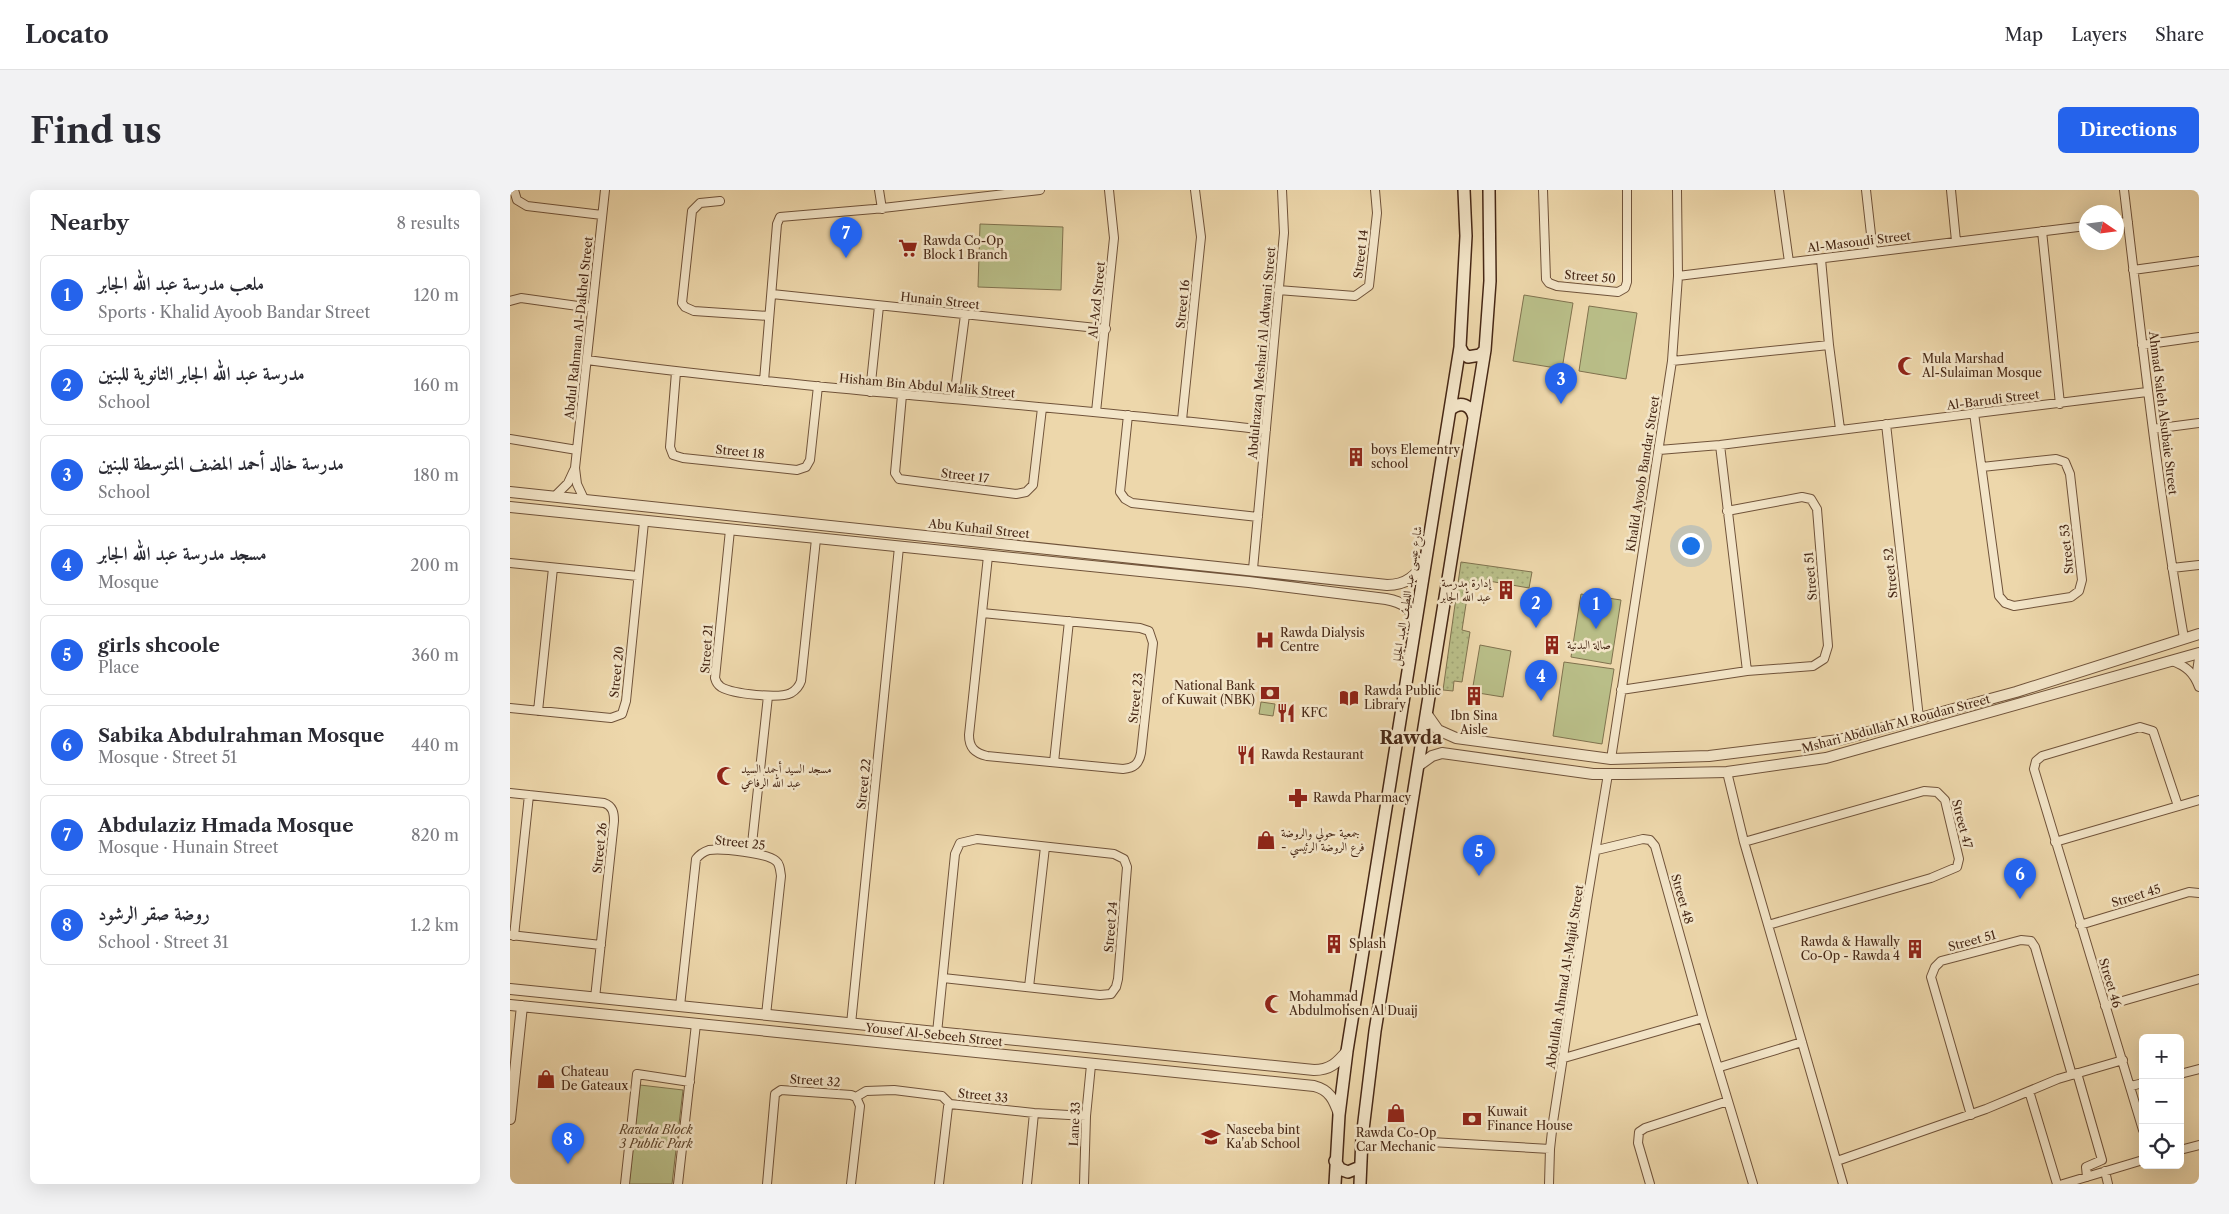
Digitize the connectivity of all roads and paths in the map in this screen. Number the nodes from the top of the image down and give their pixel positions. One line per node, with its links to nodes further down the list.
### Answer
1 (514, 190): 20 (street)
2 (605, 190): 20 (street, Abdul Rahman Al-Dakhel Street)
3 (879, 190): 19 (street)
4 (1040, 190): 19 (street)
5 (1110, 190): 39 (street, Al-Azd Street)
6 (1195, 190): 61 (street, Street 16)
7 (1282, 190): 32 (street, Abdulrazaq Meshari Al Adwani Street)
8 (1375, 190): 32 (street, Street 14)
9 (1464, 190): 43 (main road, شارع عيسى عبد اللطيف العبد الجليل)
10 (1489, 190): 44 (main road)
11 (1543, 190): 12 (street, Street 50)
12 (1627, 190)
13 (1677, 190): 31 (street, Khalid Ayoob Bandar Street)
14 (1779, 190): 29 (street)
15 (1866, 190): 26 (street)
16 (1951, 190): 25 (street)
17 (2124, 190): 22 (street, Ahmad Saleh Alsubaie Street)
18 (720, 201): 38 (street)
19 (882, 209): 33 (street)
20 (602, 215): 36 (street, Abdul Rahman Al-Dakhel Street)
21 (2124, 222): 22 (street)
22 (2128, 222): 30 (street, Ahmad Saleh Alsubaie Street)
23 (2079, 227): 24 (street, Al-Masoudi Street)
24 (2042, 232): 25 (street, Al-Masoudi Street); 54 (street)
25 (1956, 242): 26 (street, Al-Masoudi Street)
26 (1873, 252): 27 (street, Al-Masoudi Street)
27 (1821, 259): 29 (street, Al-Masoudi Street); 41 (street)
28 (2199, 261): 30 (street)
29 (1789, 262): 31 (street, Al-Masoudi Street)
30 (2133, 270): 42 (street, Ahmad Saleh Alsubaie Street)
31 (1678, 276): 46 (street, Khalid Ayoob Bandar Street)
32 (1278, 290): 66 (street, Abdulrazaq Meshari Al Adwani Street)
33 (772, 294): 35 (street, Hunain Street); 38 (street)
34 (510, 301): 36 (street)
35 (879, 306): 37 (street, Hunain Street); 50 (street)
36 (592, 308): 45 (street, Abdul Rahman Al-Dakhel Street)
37 (965, 315): 39 (street, Hunain Street); 53 (street)
38 (769, 316): 48 (street)
39 (1106, 329): 57 (street, Al-Azd Street)
40 (2199, 337): 42 (street)
41 (1829, 344): 46 (street); 64 (street)
42 (2142, 345): 51 (street, Ahmad Saleh Alsubaie Street)
43 (1460, 347): 44 (main road); 56 (main road, شارع عيسى عبد اللطيف العبد الجليل)
44 (1485, 350): 60 (main road)
45 (586, 360): 47 (street, Hisham Bin Abdul Malik Street); 69 (street, Abdul Rahman Al-Dakhel Street)
46 (1672, 362): 70 (street, Khalid Ayoob Bandar Street)
47 (676, 372): 48 (street, Hisham Bin Abdul Malik Street); 49 (street, Street 18)
48 (764, 381): 49 (street, Hisham Bin Abdul Malik Street)
49 (818, 386): 50 (street, Hisham Bin Abdul Malik Street)
50 (870, 392): 52 (street, Hisham Bin Abdul Malik Street)
51 (2147, 392): 54 (street, Al-Barudi Street); 65 (street, Ahmad Saleh Alsubaie Street)
52 (902, 395): 53 (street, Hisham Bin Abdul Malik Street); 55 (street, Street 17)
53 (954, 399): 55 (street, Hisham Bin Abdul Malik Street)
54 (2060, 404): 58 (street, Al-Barudi Street)
55 (1042, 408): 57 (street, Hisham Bin Abdul Malik Street)
56 (1450, 410): 60 (main road); 92 (main road, شارع عيسى عبد اللطيف العبد الجليل)
57 (1096, 412): 59 (street, Hisham Bin Abdul Malik Street)
58 (1974, 413): 63 (street, Al-Barudi Street); 71 (street, Street 53)
59 (1128, 415): 61 (street, Hisham Bin Abdul Malik Street); 80 (street)
60 (1474, 418): 124 (main road)
61 (1182, 420): 66 (street, Hisham Bin Abdul Malik Street)
62 (2199, 423): 65 (street)
63 (1886, 424): 64 (street, Al-Barudi Street); 125 (street, Street 52)
64 (1840, 429): 68 (street, Al-Barudi Street)
65 (2153, 429): 100 (street, Ahmad Saleh Alsubaie Street)
66 (1266, 430): 80 (street, Abdulrazaq Meshari Al Adwani Street)
67 (510, 439): 69 (street)
68 (1720, 445): 70 (street, Al-Barudi Street); 79 (street)
69 (577, 450): 72 (street, Abdul Rahman Al-Dakhel Street)
70 (1659, 450): 119 (street, Khalid Ayoob Bandar Street)
71 (1982, 466): 71 (street, Street 53)
72 (575, 468): 74 (street, Abdul Rahman Al-Dakhel Street); 75 (street, Abdul Rahman Al-Dakhel Street)
73 (510, 492): 74 (street, Abu Kuhail Street)
74 (556, 496): 75 (street, Abu Kuhail Street)
75 (584, 499): 77 (street, Abu Kuhail Street)
76 (510, 507): 81 (street, Abu Kuhail Street)
77 (668, 510): 78 (street, Abu Kuhail Street); 82 (street)
78 (686, 511): 83 (street); 84 (street, Abu Kuhail Street)
79 (1727, 511): 114 (street); 114 (street, Street 51)
80 (1258, 517): 101 (street, Abdulrazaq Meshari Al Adwani Street)
81 (644, 522): 82 (street, Abu Kuhail Street); 102 (street, Street 20)
82 (669, 524): 83 (street, Abu Kuhail Street)
83 (685, 526): 86 (street, Abu Kuhail Street)
84 (842, 527): 85 (street, Abu Kuhail Street); 88 (street)
85 (860, 529): 89 (street); 91 (street, Abu Kuhail Street)
86 (730, 530): 87 (street, Abu Kuhail Street); 121 (street, Street 21)
87 (816, 539): 88 (street, Abu Kuhail Street); 121 (street, Street 21)
88 (840, 541): 89 (street, Abu Kuhail Street)
89 (858, 543): 90 (street, Abu Kuhail Street)
90 (899, 547): 94 (street, Abu Kuhail Street); 165 (street, Street 22)
91 (1071, 551): 93 (street, Abu Kuhail Street); 96 (street)
92 (1427, 551): 103 (street, Abu Kuhail Street); 107 (main road, شارع عيسى عبد اللطيف العبد الجليل)
93 (1090, 553): 98 (street); 101 (street, Abu Kuhail Street)
94 (988, 556): 96 (street, Abu Kuhail Street); 105 (street, Street 23)
95 (510, 563): 99 (street)
96 (1070, 564): 98 (street, Abu Kuhail Street)
97 (2199, 565): 100 (street)
98 (1088, 566): 104 (street, Abu Kuhail Street)
99 (554, 568): 102 (street); 123 (street)
100 (2172, 568): 109 (street, Ahmad Saleh Alsubaie Street)
101 (1253, 569): 103 (street, Abu Kuhail Street)
102 (638, 576): 123 (street, Street 20)
103 (1380, 584): 104 (street)
104 (1379, 598): 107 (street, Abu Kuhail Street)
105 (982, 613): 106 (street, Street 23); 131 (street, Street 23)
106 (1069, 621): 131 (street); 131 (street, Street 23)
107 (1415, 631): 170 (main road, شارع عيسى عبد اللطيف العبد الجليل)
108 (2199, 634): 109 (street, Mshari Abdullah Al Roudan Street)
109 (2184, 638): 113 (street, Mshari Abdullah Al Roudan Street)
110 (2199, 653): 112 (street, Mshari Abdullah Al Roudan Street)
111 (2199, 658): 115 (street)
112 (2172, 661): 115 (street); 117 (street, Mshari Abdullah Al Roudan Street)
113 (2088, 669): 116 (street, Mshari Abdullah Al Roudan Street); 117 (street)
114 (1747, 671): 119 (street, Street 51)
115 (2196, 678): 118 (street)
116 (2056, 679): 120 (street); 125 (street, Mshari Abdullah Al Roudan Street)
117 (2088, 685): 120 (street, Mshari Abdullah Al Roudan Street)
118 (2199, 687)
119 (1621, 690): 129 (street, Khalid Ayoob Bandar Street)
120 (2060, 693): 130 (street, Mshari Abdullah Al Roudan Street)
121 (768, 696): 145 (street)
122 (510, 708): 123 (street, Street 20)
123 (538, 711)
124 (1426, 713): 127 (street, Mshari Abdullah Al Roudan Street); 134 (main road)
125 (1918, 718): 126 (street, Mshari Abdullah Al Roudan Street)
126 (1804, 745): 128 (street, Mshari Abdullah Al Roudan Street); 130 (street)
127 (1523, 747): 129 (street, Mshari Abdullah Al Roudan Street); 132 (street)
128 (1781, 747): 129 (street, Mshari Abdullah Al Roudan Street); 133 (street)
129 (1611, 759)
130 (1805, 761): 133 (street, Mshari Abdullah Al Roudan Street)
131 (1054, 762)
132 (1522, 763): 134 (street, Mshari Abdullah Al Roudan Street); 136 (street, Mshari Abdullah Al Roudan Street)
133 (1783, 765): 135 (street, Mshari Abdullah Al Roudan Street)
134 (1418, 766): 196 (main road)
135 (1727, 772): 136 (street, Mshari Abdullah Al Roudan Street); 141 (street)
136 (1608, 774): 144 (street, Abdullah Ahmad Al-Majid Street)
137 (510, 793): 138 (street, Street 26)
138 (529, 795): 149 (street); 150 (street, Street 26)
139 (2199, 800): 140 (street)
140 (2178, 806): 142 (street); 142 (street, Street 46)
141 (1744, 842): 147 (street); 147 (street, Street 47)
142 (2055, 842): 148 (street, Street 46)
143 (1045, 847): 151 (street, Street 24); 153 (street); 153 (street, Street 24)
144 (1597, 850): 162 (street, Street 48); 171 (street, Abdullah Ahmad Al-Majid Street)
145 (751, 853): 158 (street, Street 25); 160 (street, Street 25)
146 (2199, 893): 148 (street, Street 45)
147 (1768, 925): 169 (street)
148 (2080, 925): 159 (street, Street 46)
149 (512, 935): 150 (street)
150 (600, 945): 155 (street, Street 26)
151 (942, 978): 153 (street, Street 24); 167 (street, Street 24)
152 (2199, 979): 159 (street)
153 (1030, 987)
154 (510, 990): 155 (street, Yousef Al-Sebeeh Street)
155 (595, 998): 158 (street, Yousef Al-Sebeeh Street)
156 (510, 1005): 157 (street, Yousef Al-Sebeeh Street)
157 (522, 1006): 164 (street, Yousef Al-Sebeeh Street); 173 (street)
158 (680, 1006): 160 (street, Yousef Al-Sebeeh Street)
159 (2105, 1006): 172 (street, Street 46)
160 (766, 1015): 161 (street, Yousef Al-Sebeeh Street)
161 (788, 1018): 163 (street, Yousef Al-Sebeeh Street); 166 (street)
162 (1703, 1018): 171 (street); 177 (street, Street 48)
163 (808, 1019): 165 (street, Yousef Al-Sebeeh Street); 168 (street)
164 (696, 1024): 166 (street, Yousef Al-Sebeeh Street); 183 (street)
165 (851, 1024): 167 (street, Yousef Al-Sebeeh Street)
166 (786, 1033): 168 (street, Yousef Al-Sebeeh Street)
167 (937, 1033): 174 (street, Yousef Al-Sebeeh Street)
168 (806, 1035): 175 (street, Yousef Al-Sebeeh Street)
169 (1802, 1042): 177 (street); 201 (street)
170 (1347, 1051): 176 (street, Yousef Al-Sebeeh Street); 191 (main road, شارع عيسى عبد اللطيف العبد الجليل)
171 (1564, 1058): 198 (street, Abdullah Ahmad Al-Majid Street)
172 (2123, 1060): 180 (street); 185 (street, Street 46)
173 (513, 1061): 194 (street)
174 (1236, 1063): 176 (street, Yousef Al-Sebeeh Street); 181 (street)
175 (1091, 1065): 181 (street, Yousef Al-Sebeeh Street); 193 (street, Lane 33)
176 (1256, 1065): 182 (street)
177 (1720, 1067): 188 (street, Street 48)
178 (2199, 1069): 179 (street)
179 (2184, 1073)
180 (2074, 1074): 186 (street); 192 (street, Street 51); 205 (street)
181 (1234, 1078): 182 (street, Yousef Al-Sebeeh Street)
182 (1257, 1080): 191 (street, Yousef Al-Sebeeh Street)
183 (690, 1082): 206 (street); 207 (street)
184 (2139, 1084): 185 (street)
185 (2131, 1086): 195 (street, Street 46)
186 (2029, 1091): 192 (street); 219 (street)
187 (856, 1097): 189 (street); 208 (street, Street 32); 209 (street, Street 32)
188 (1728, 1102): 216 (street); 217 (street, Street 48)
189 (950, 1104): 190 (street, Street 33); 210 (street, Street 33)
190 (1034, 1113): 193 (street, Street 33); 211 (street)
191 (1339, 1115): 200 (main road, شارع عيسى عبد اللطيف العبد الجليل)
192 (1971, 1115): 201 (street)
193 (1086, 1116): 212 (street, Lane 33)
194 (510, 1119)
195 (2141, 1124)
196 (1362, 1138): 198 (street); 203 (main road)
197 (2199, 1145): 199 (street)
198 (1550, 1149): 215 (street, Abdullah Ahmad Al-Majid Street)
199 (2184, 1149)
200 (1335, 1161): 203 (main road); 213 (main road, شارع عيسى عبد اللطيف العبد الجليل)
201 (1837, 1161): 218 (street)
202 (2139, 1161): 204 (street)
203 (1360, 1167): 214 (main road)
204 (2105, 1171): 205 (street); 221 (street)
205 (2087, 1177): 220 (street)
206 (625, 1184)
207 (678, 1184)
208 (767, 1184)
209 (851, 1184)
210 (939, 1184)
211 (1027, 1184)
212 (1084, 1184)
213 (1335, 1184)
214 (1360, 1184)
215 (1549, 1184)
216 (1650, 1184)
217 (1754, 1184)
218 (1843, 1184)
219 (2057, 1184)
220 (2063, 1184)
221 (2108, 1184)

